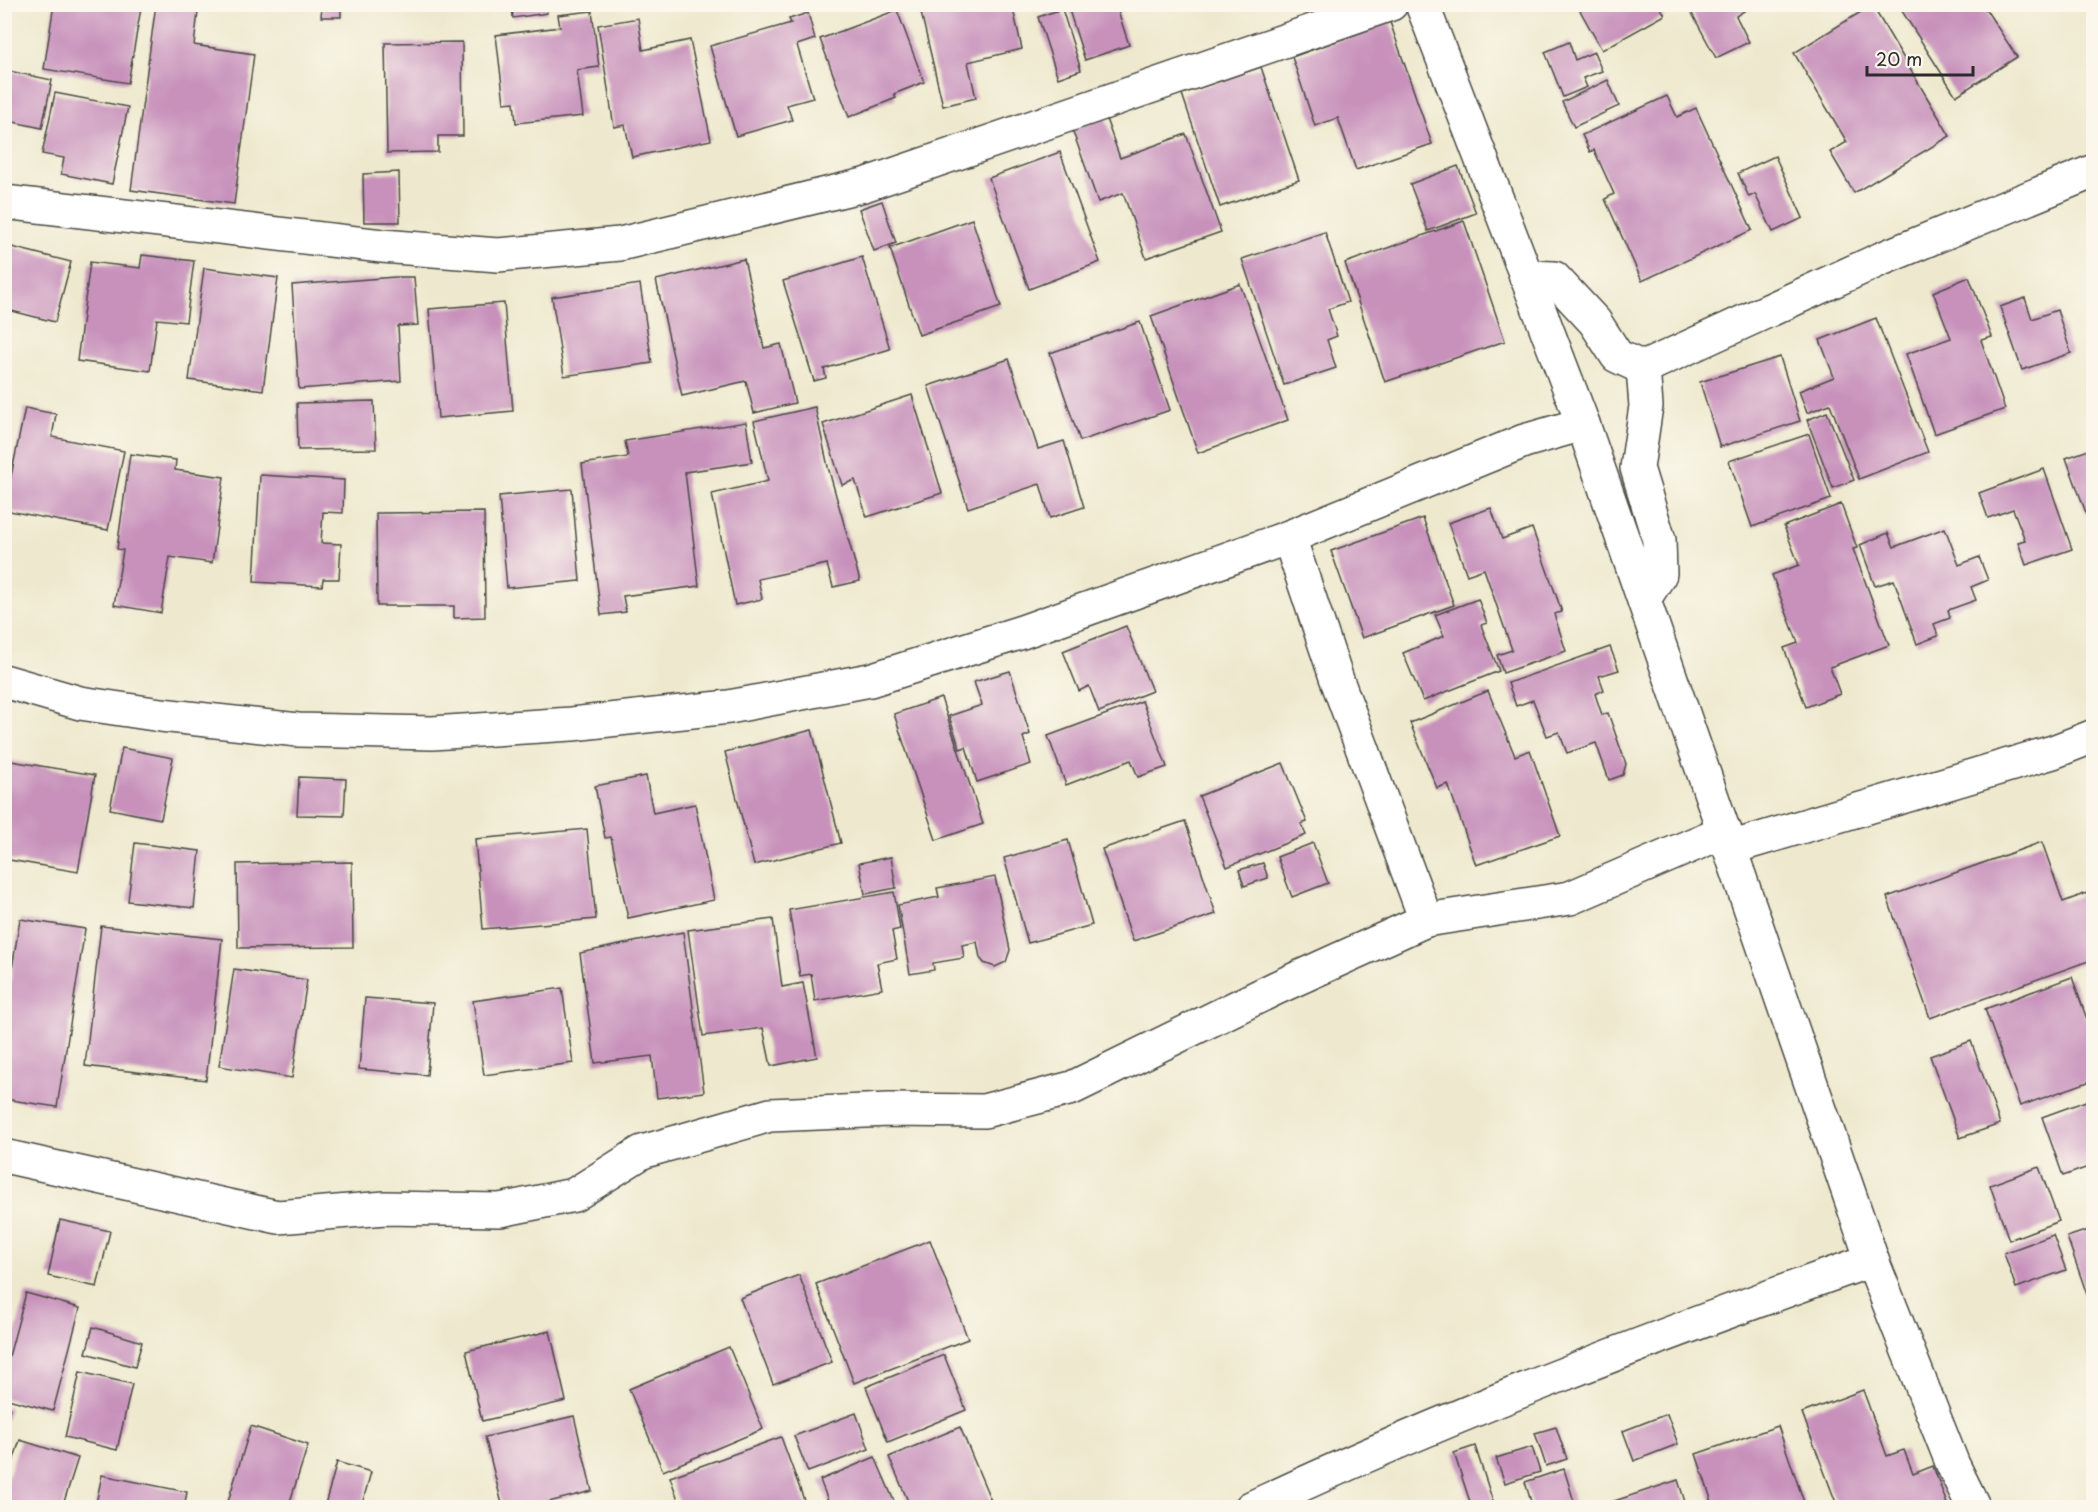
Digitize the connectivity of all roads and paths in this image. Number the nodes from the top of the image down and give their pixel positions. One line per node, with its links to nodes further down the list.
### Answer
1 (1391, 4): 4 (street)
2 (1422, 4): 5 (street)
3 (2094, 171): 6 (street)
4 (4, 202)
5 (1526, 277): 6 (street); 7 (street)
6 (1643, 368): 9 (street)
7 (1583, 424): 8 (street); 9 (street)
8 (1289, 537): 10 (street); 13 (street)
9 (1644, 599): 12 (street)
10 (4, 681)
11 (2094, 736): 12 (street)
12 (1727, 840): 13 (street); 15 (street)
13 (1426, 920): 14 (street)
14 (4, 1156)
15 (1872, 1260): 16 (street); 17 (street)
16 (1251, 1508)
17 (1974, 1508)

